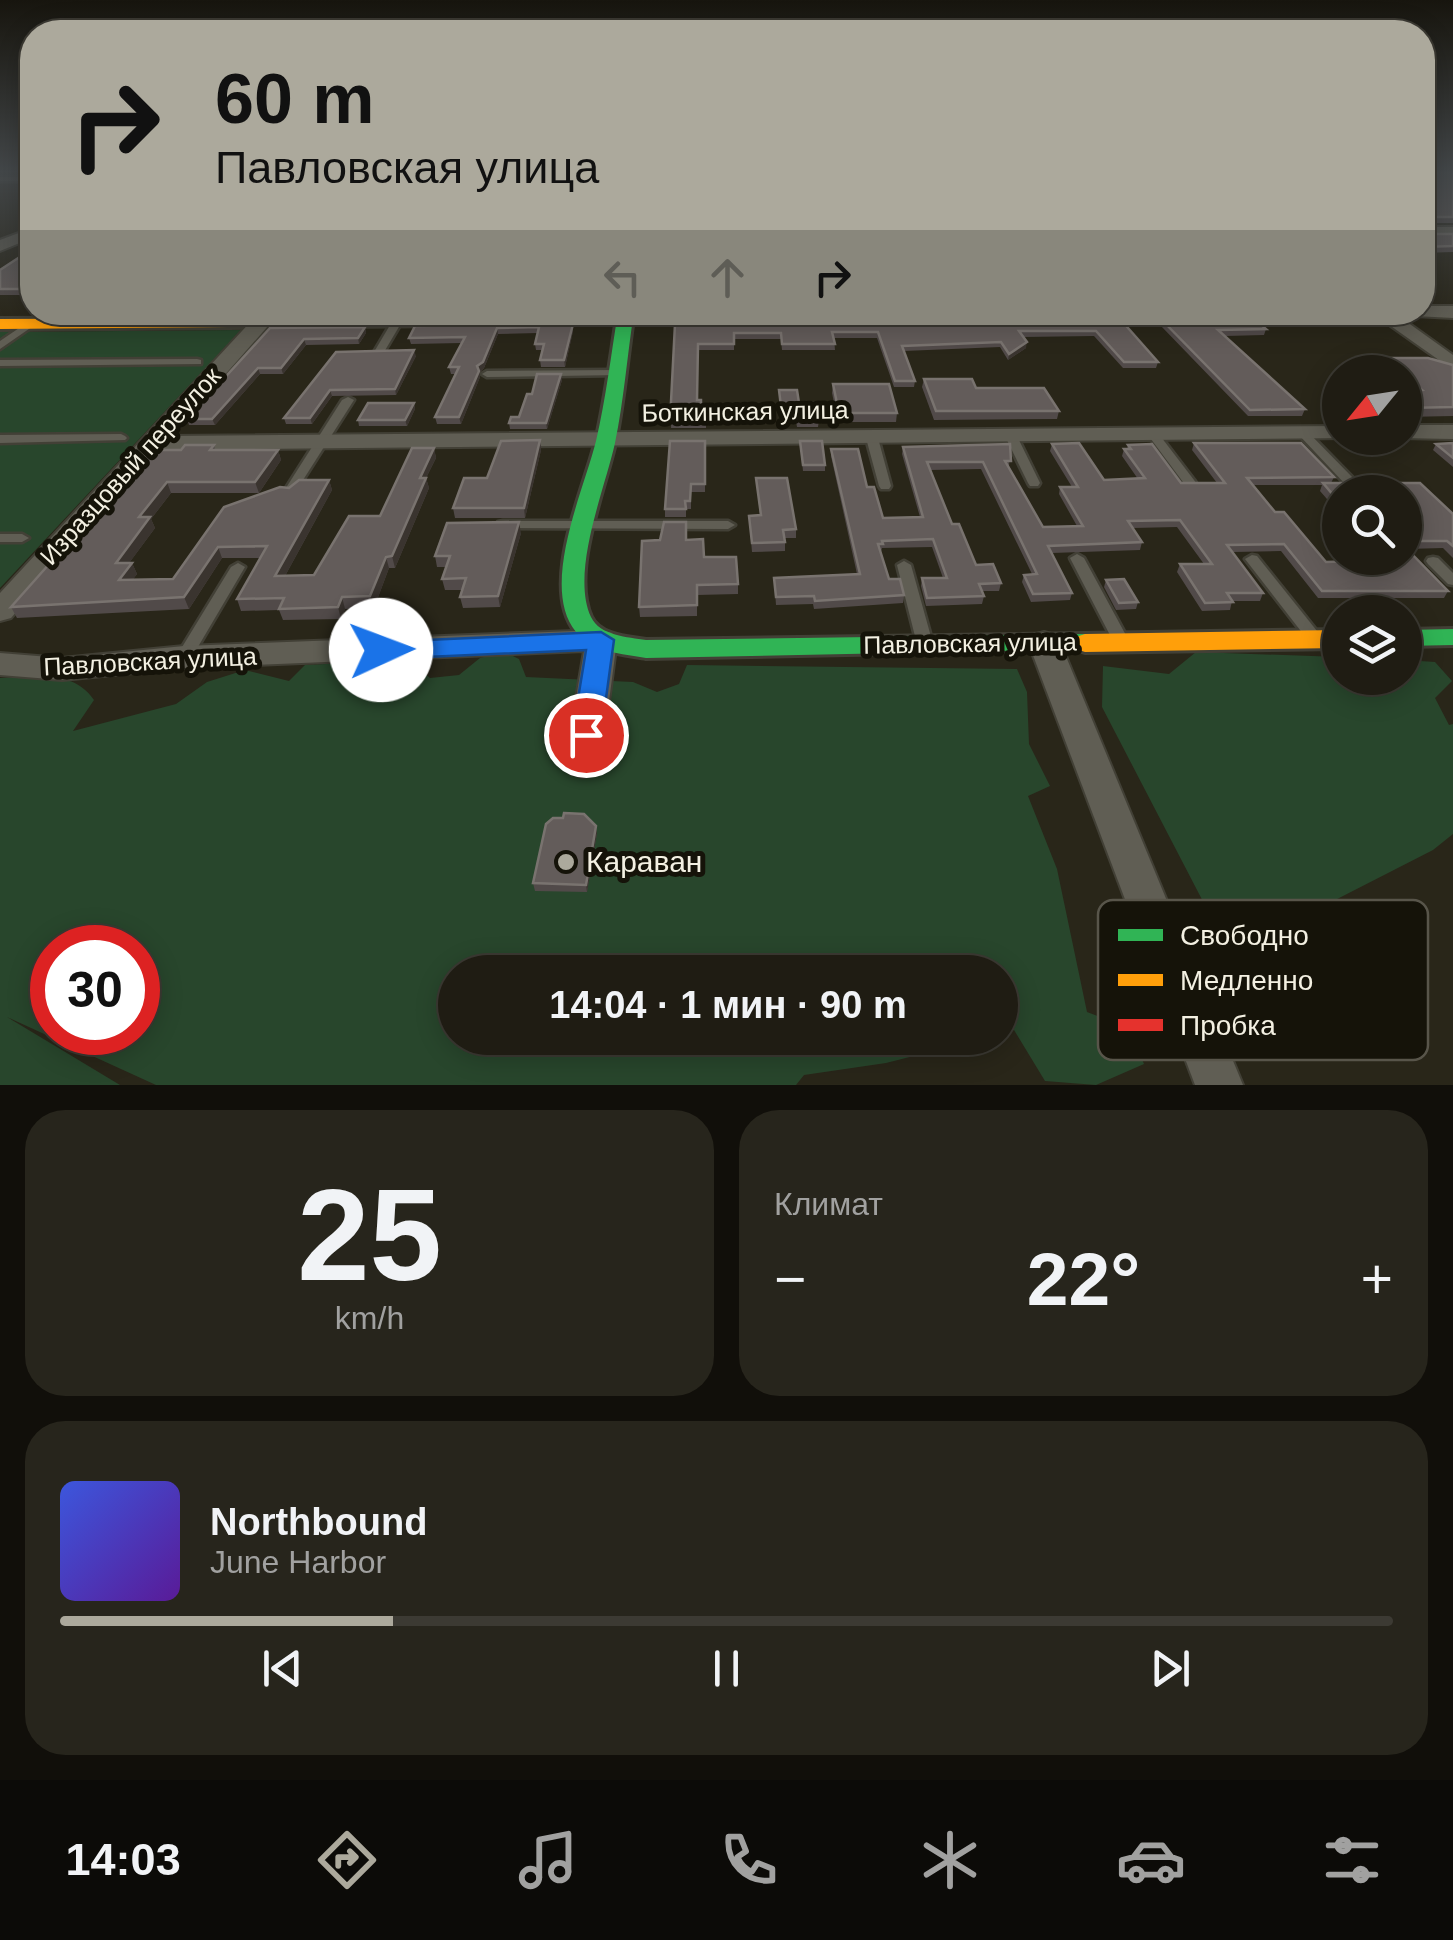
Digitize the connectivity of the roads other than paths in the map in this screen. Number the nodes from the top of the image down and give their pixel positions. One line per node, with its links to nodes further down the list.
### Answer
1 (30, 325): 6 (lane)
2 (258, 325): 25 (street, Изразцовый переулок)
3 (395, 325): 7 (lane)
4 (624, 325): 11 (street)
5 (1400, 325): 10 (street)
6 (0, 346)
7 (379, 352)
8 (197, 362): 9 (lane)
9 (0, 363)
10 (1453, 364)
11 (616, 373): 12 (lane); 24 (street)
12 (486, 374)
13 (348, 400): 23 (lane)
14 (1422, 432): 15 (street)
15 (1453, 432)
16 (1304, 433): 17 (street, Боткинская улица); 18 (street, Боткинская улица); 26 (lane)
17 (1322, 433)
18 (1154, 435): 19 (street, Боткинская улица); 28 (lane)
19 (1011, 436): 21 (street, Боткинская улица); 27 (lane)
20 (121, 438): 22 (lane)
21 (872, 438): 24 (street, Боткинская улица); 29 (lane)
22 (0, 439)
23 (323, 440): 24 (street, Боткинская улица); 25 (street, Боткинская улица); 30 (lane)
24 (605, 440): 32 (street)
25 (151, 443): 42 (street, Изразцовый переулок)
26 (1343, 475)
27 (1034, 483)
28 (1190, 483)
29 (885, 486)
30 (290, 491)
31 (496, 525): 32 (lane)
32 (586, 525): 33 (lane); 45 (street)
33 (728, 525)
34 (0, 538): 35 (lane)
35 (22, 538)
36 (1077, 558): 46 (lane)
37 (1252, 559): 47 (lane)
38 (1433, 561): 41 (lane)
39 (904, 565): 50 (lane)
40 (238, 567): 51 (lane)
41 (1453, 581)
42 (0, 611)
43 (1453, 637): 44 (street)
44 (1422, 638)
45 (601, 640): 50 (street, Павловская улица); 51 (street, Павловская улица); 53 (street)
46 (1121, 640): 47 (street, Павловская улица); 49 (street, Павловская улица)
47 (1315, 640): 48 (street, Павловская улица)
48 (1322, 640)
49 (1044, 642): 50 (street, Павловская улица); 54 (street)
50 (925, 644)
51 (184, 657): 52 (street, Павловская улица)
52 (0, 664)
53 (583, 763)
54 (1146, 900)
55 (1209, 1060): 56 (street)
56 (1219, 1085)

